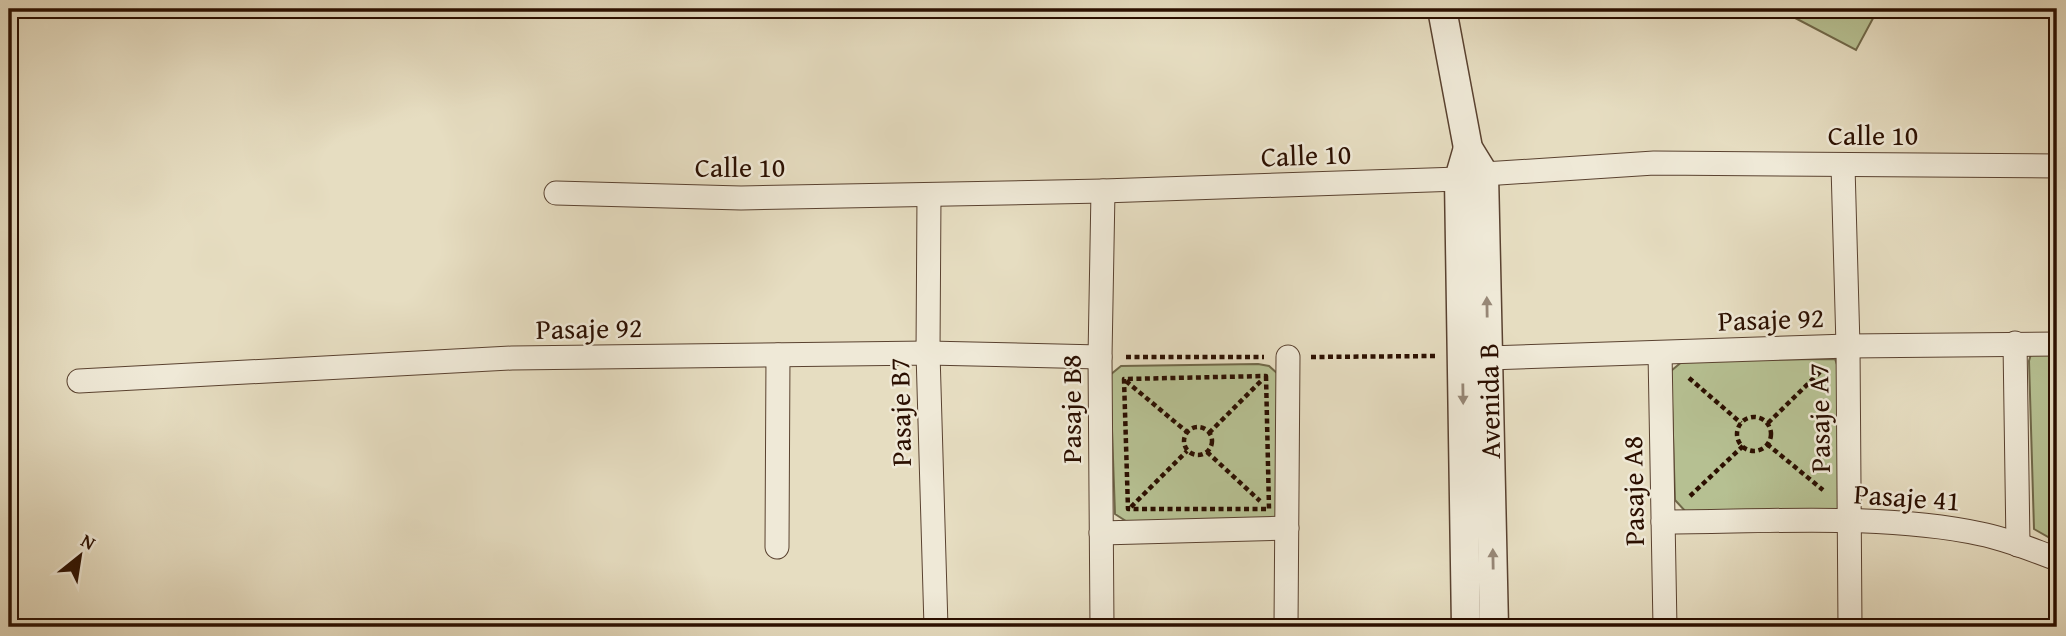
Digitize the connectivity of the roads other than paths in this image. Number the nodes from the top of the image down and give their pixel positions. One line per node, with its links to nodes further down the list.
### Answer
1 (1442, 9): 4 (street)
2 (1843, 166): 3 (street, Calle 10); 4 (street, Calle 10); 10 (street, Pasaje A7)
3 (2057, 166)
4 (1472, 177): 5 (street, Calle 10); 16 (street, Avenida B, one-way to 4); 28 (street, Avenida B, one-way to 28)
5 (1102, 191): 7 (street, Calle 10); 14 (street, Pasaje B8)
6 (556, 192): 7 (street, Calle 10)
7 (929, 195): 11 (street, Pasaje B7)
8 (2015, 343): 9 (street, Pasaje 92); 10 (street, Pasaje 92); 22 (street)
9 (2057, 344)
10 (1848, 346): 12 (street, Pasaje 92); 19 (street, Pasaje A7)
11 (929, 353): 13 (street, Pasaje 92); 14 (street, Pasaje 92); 25 (street, Pasaje B7)
12 (1660, 353): 16 (street, Pasaje 92); 18 (street, Pasaje A8)
13 (778, 355): 17 (street, Pasaje 92); 23 (street)
14 (1100, 357): 21 (street, Pasaje B8)
15 (1288, 357): 20 (street)
16 (1488, 358): 29 (street, Avenida B, one-way to 16)
17 (79, 381)
18 (1663, 522): 19 (street, Pasaje 41); 30 (street, Pasaje A8)
19 (1851, 522): 22 (street, Pasaje 41); 31 (street, Pasaje A7)
20 (1287, 528): 21 (street); 27 (street)
21 (1101, 533): 26 (street, Pasaje B8)
22 (2018, 545): 24 (street, Pasaje 41)
23 (777, 547)
24 (2057, 559)
25 (936, 627)
26 (1102, 627)
27 (1286, 627)
28 (1466, 627)
29 (1494, 627)
30 (1665, 627)
31 (1850, 627)

